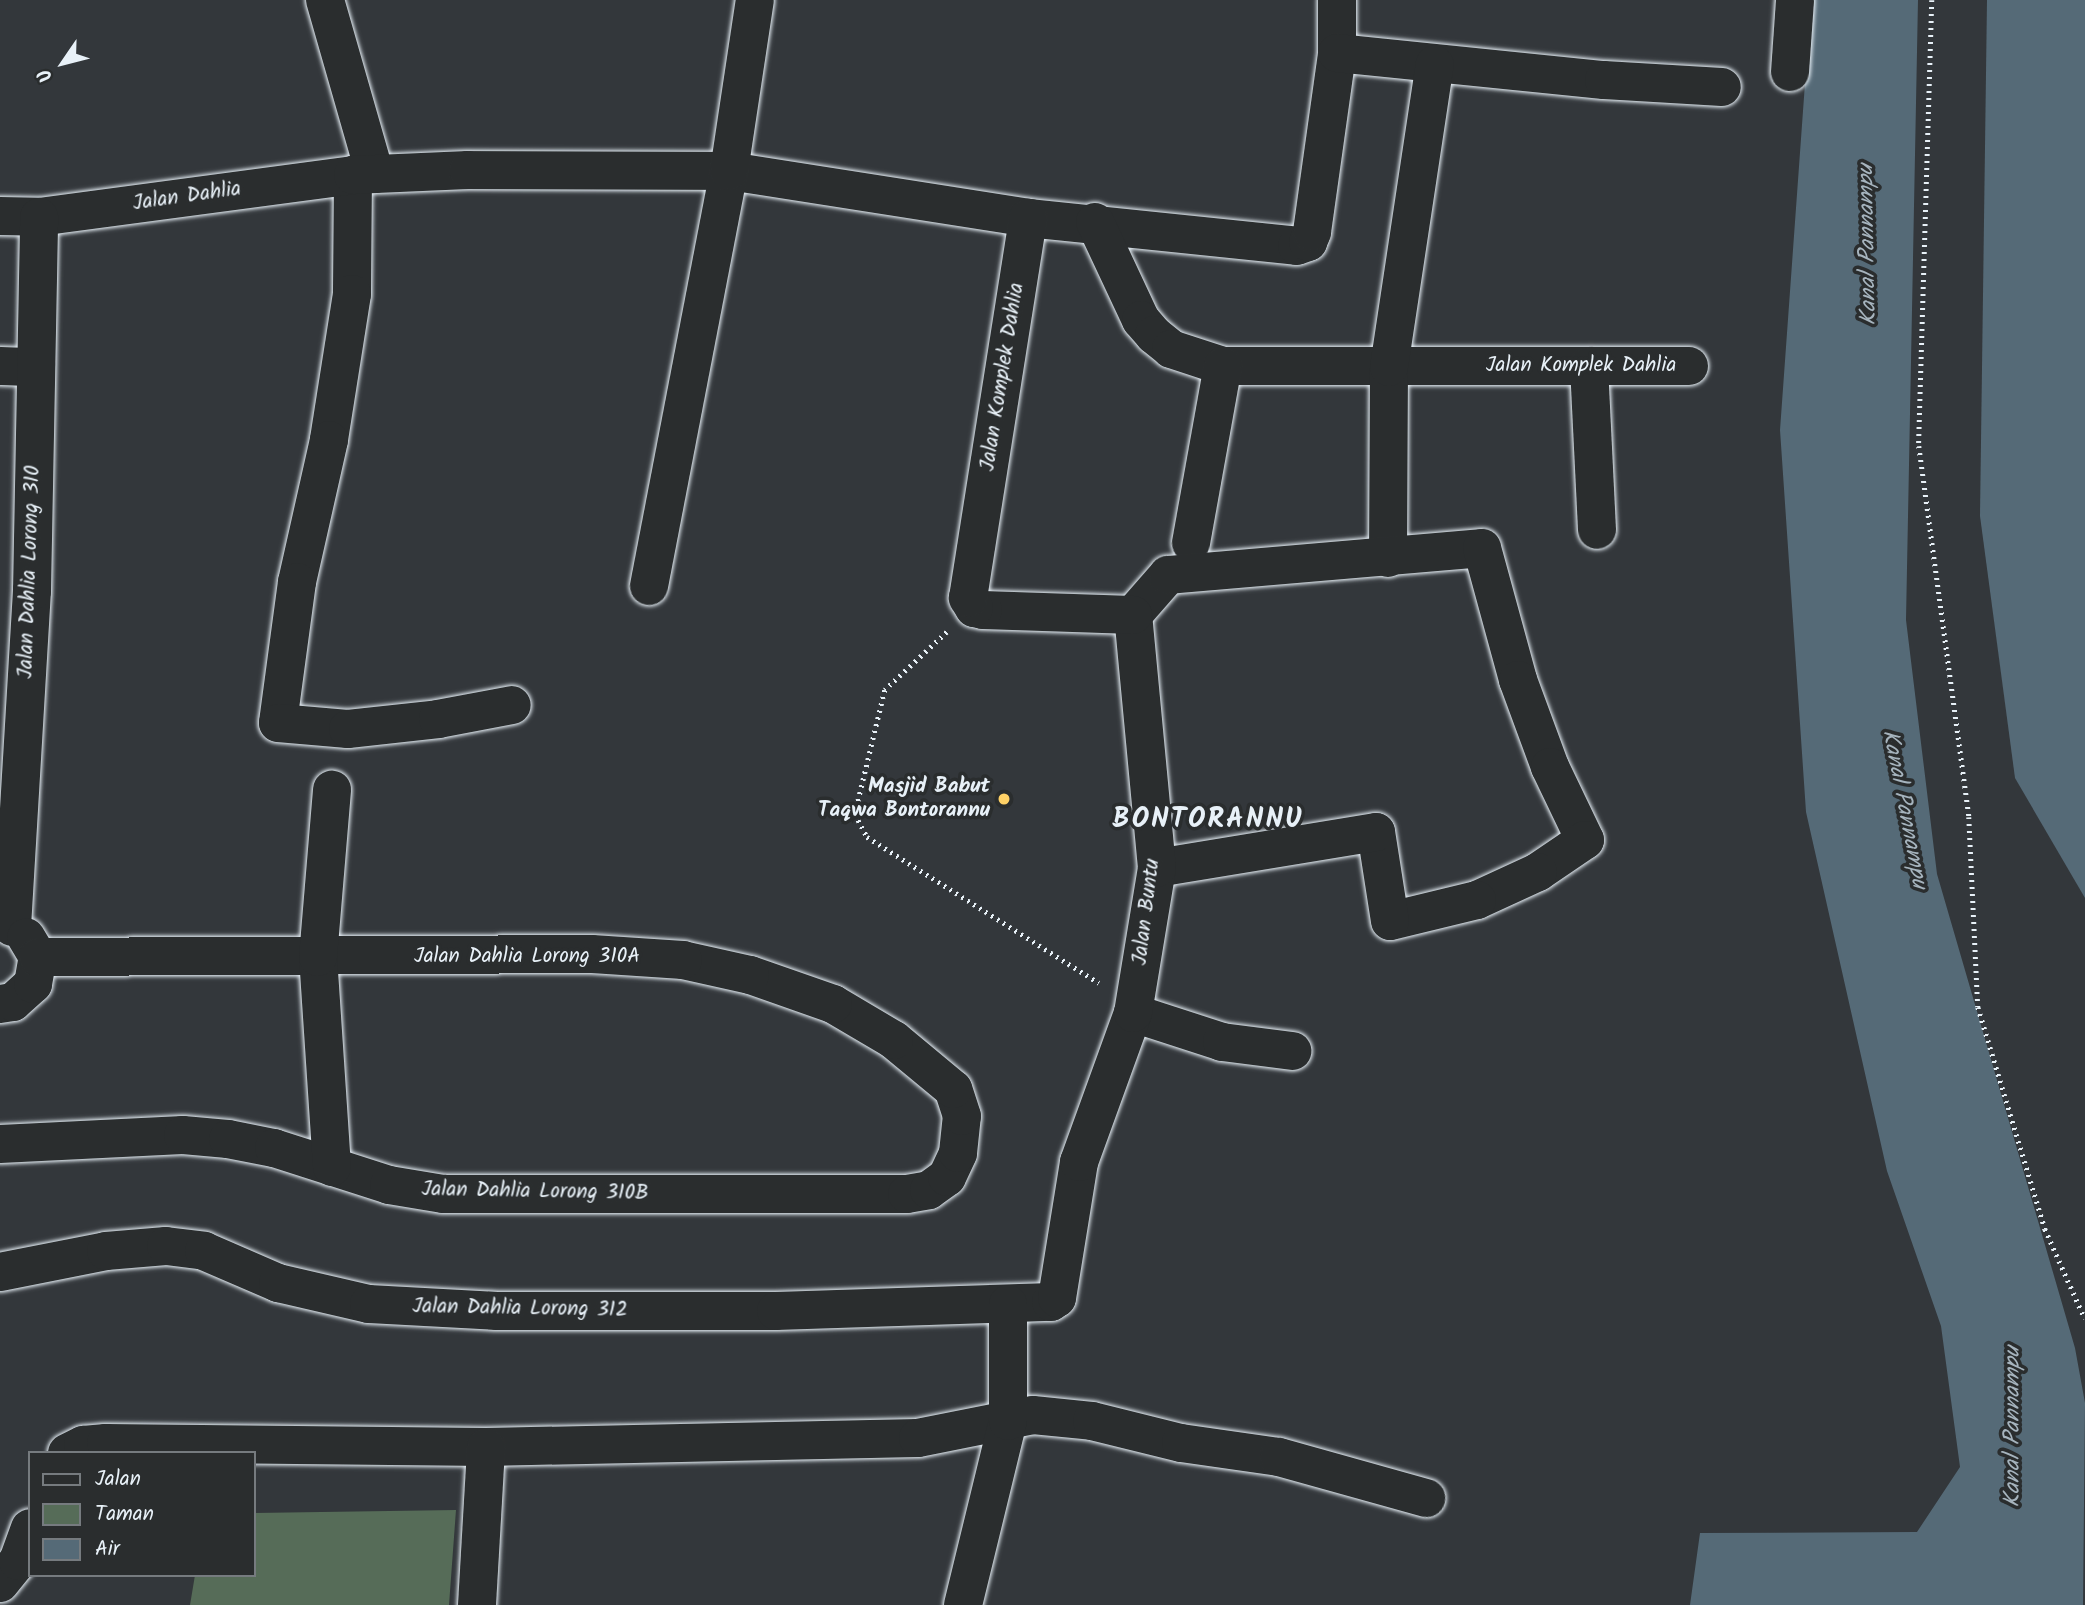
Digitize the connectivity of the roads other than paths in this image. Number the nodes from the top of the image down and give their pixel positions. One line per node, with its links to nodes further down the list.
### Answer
1 (325, 0): 10 (street)
2 (755, 0): 9 (street)
3 (1337, 0): 5 (street)
4 (1795, 0): 7 (street)
5 (1338, 53): 6 (street); 14 (street, Jalan Dahlia)
6 (1435, 64): 8 (street); 19 (street)
7 (1790, 72)
8 (1723, 87)
9 (729, 171): 10 (street, Jalan Dahlia); 13 (street, Jalan Dahlia); 23 (street)
10 (364, 175): 12 (street, Jalan Dahlia); 26 (street)
11 (0, 216): 12 (street, Jalan Dahlia)
12 (39, 217): 18 (street, Jalan Dahlia Lorong 310)
13 (1028, 218): 14 (street, Jalan Dahlia); 25 (street, Jalan Komplek Dahlia)
14 (1095, 222): 15 (street, Jalan Komplek Dahlia)
15 (1223, 366): 19 (street, Jalan Komplek Dahlia); 21 (street)
16 (1589, 366): 17 (street, Jalan Komplek Dahlia); 19 (street, Jalan Komplek Dahlia); 20 (street)
17 (1689, 366)
18 (18, 367): 24 (street, Jalan Dahlia Lorong 310)
19 (1389, 367): 22 (street)
20 (1597, 530)
21 (1191, 543)
22 (1388, 558): 25 (street); 28 (street)
23 (649, 586)
24 (16, 590): 29 (street, Jalan Dahlia Lorong 310)
25 (1133, 615): 28 (street, Jalan Buntu)
26 (512, 705)
27 (332, 790): 31 (street)
28 (1157, 868): 33 (street, Jalan Buntu)
29 (6, 926): 30 (street)
30 (38, 957): 31 (street, Jalan Dahlia Lorong 310A); 32 (street)
31 (318, 957): 36 (street); 37 (street, Jalan Dahlia Lorong 310A)
32 (0, 1004)
33 (1132, 1013): 34 (street); 39 (street, Jalan Buntu)
34 (1292, 1051)
35 (0, 1144): 36 (street, Jalan Dahlia Lorong 310B)
36 (332, 1167): 37 (street, Jalan Dahlia Lorong 310B)
37 (947, 1177)
38 (0, 1272): 40 (street, Jalan Dahlia Lorong 312)
39 (1051, 1302): 40 (street, Jalan Dahlia Lorong 312)
40 (1009, 1304): 41 (street)
41 (1008, 1421): 42 (street); 44 (street); 48 (street)
42 (486, 1447): 43 (street); 47 (street)
43 (71, 1451)
44 (1426, 1498)
45 (28, 1534): 46 (street)
46 (0, 1583)
47 (477, 1605)
48 (963, 1605)

